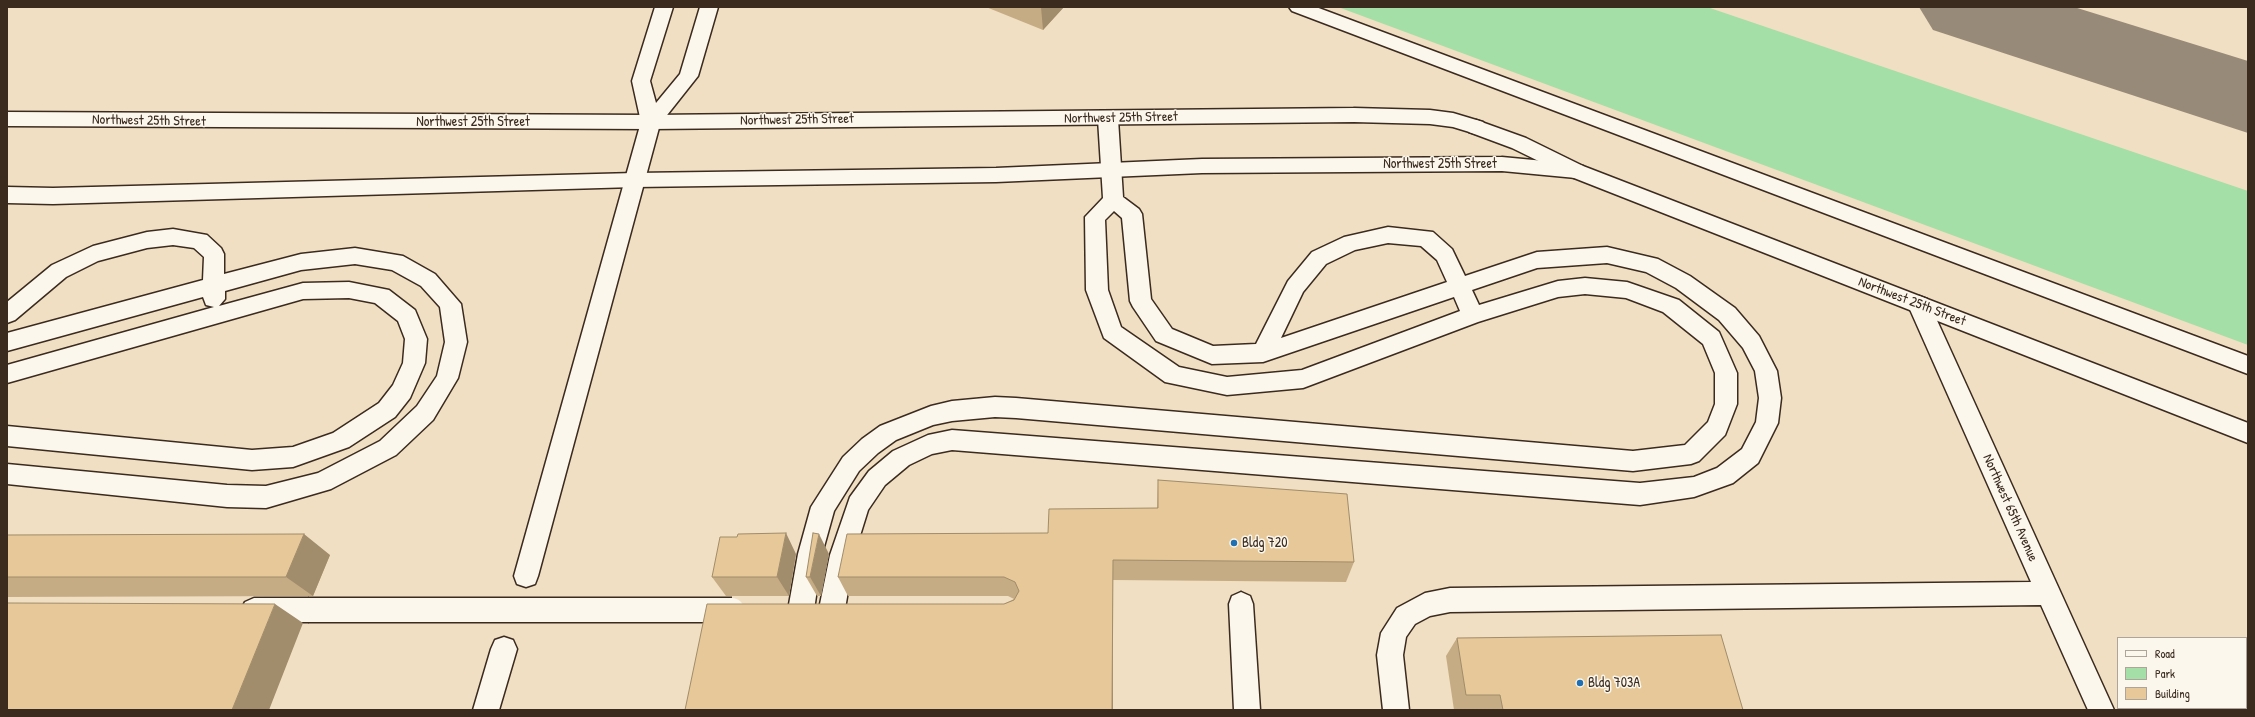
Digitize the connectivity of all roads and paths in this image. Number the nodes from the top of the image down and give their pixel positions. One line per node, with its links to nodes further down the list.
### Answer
1 (664, 7): 6 (street)
2 (709, 7): 6 (street)
3 (1298, 7): 20 (street)
4 (7, 119): 6 (street, Northwest 25th Street)
5 (1108, 119): 6 (street, Northwest 25th Street); 7 (street); 8 (street, Northwest 25th Street)
6 (651, 122): 9 (street)
7 (1112, 170): 8 (street, Northwest 25th Street); 9 (street, Northwest 25th Street); 11 (street)
8 (1576, 171): 14 (street, Northwest 25th Street)
9 (635, 180): 10 (street, Northwest 25th Street); 25 (street)
10 (7, 195)
11 (1113, 200): 16 (street); 19 (street)
12 (214, 285): 15 (street); 17 (street); 18 (street); 24 (street)
13 (1460, 285): 16 (street); 16 (street); 19 (street); 19 (street)
14 (1919, 305): 22 (street, Northwest 25th Street); 26 (street, Northwest 65th Avenue)
15 (7, 314)
16 (1473, 315)
17 (214, 316): 21 (street); 23 (street)
18 (7, 342)
19 (1263, 353)
20 (2248, 365)
21 (7, 374)
22 (2248, 433)
23 (7, 436)
24 (7, 474)
25 (526, 576)
26 (2048, 593): 33 (street); 34 (street, Northwest 65th Avenue)
27 (1241, 604): 32 (street)
28 (229, 610): 29 (street, bridge)
29 (742, 610)
30 (504, 649): 31 (street)
31 (486, 710)
32 (1247, 710)
33 (1396, 710)
34 (2102, 710)

